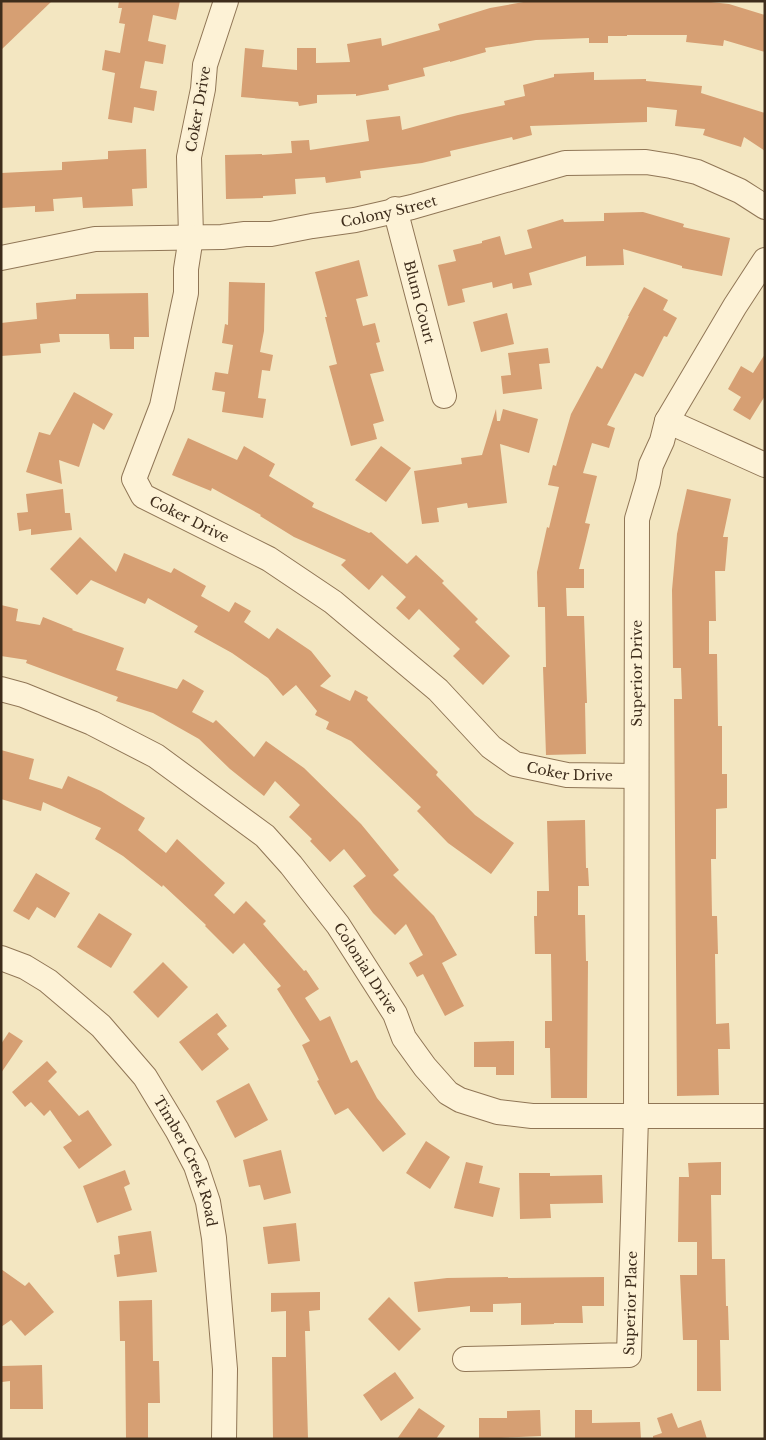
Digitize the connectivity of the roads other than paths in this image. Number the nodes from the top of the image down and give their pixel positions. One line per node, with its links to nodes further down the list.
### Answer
1 (226, 1): 4 (street, Coker Drive)
2 (765, 207): 3 (street, Colony Street)
3 (395, 210): 4 (street, Colony Street); 7 (street, Blum Court)
4 (191, 237): 5 (street, Colony Street); 11 (street, Coker Drive)
5 (1, 258)
6 (765, 260): 8 (street, Superior Drive)
7 (444, 396)
8 (667, 421): 9 (street); 11 (street, Superior Drive)
9 (765, 465)
10 (1, 688): 14 (street, Colonial Drive)
11 (636, 776): 14 (street, Superior Drive)
12 (1, 958): 16 (street, Timber Creek Road)
13 (765, 1116): 14 (street, Colonial Drive)
14 (636, 1117): 15 (street, Superior Place)
15 (465, 1359)
16 (224, 1439)

